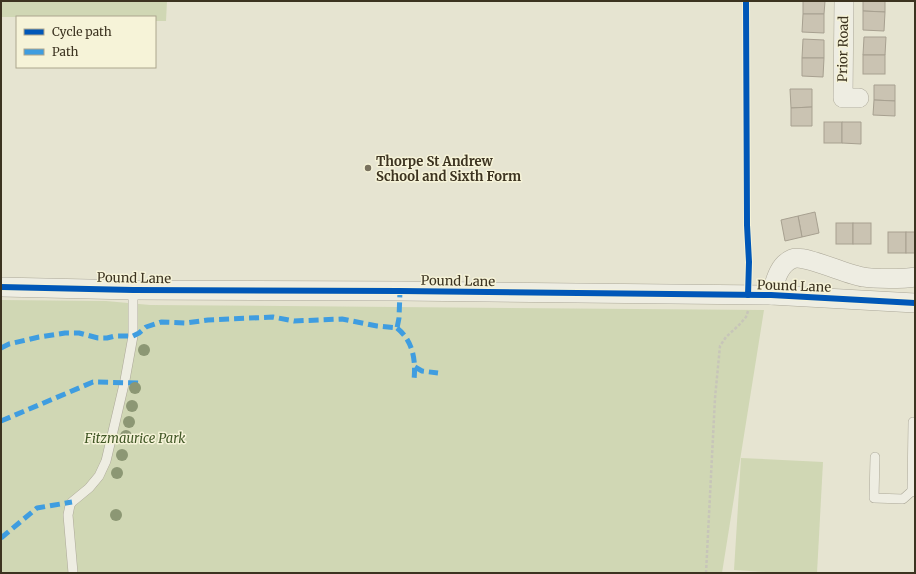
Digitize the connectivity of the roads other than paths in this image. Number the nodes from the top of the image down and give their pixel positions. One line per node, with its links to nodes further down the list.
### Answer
1 (844, 1): 2 (street, Prior Road)
2 (843, 98)
3 (915, 277): 6 (street)
4 (1, 287): 5 (street, Pound Lane)
5 (133, 290): 6 (street, Pound Lane); 11 (lane)
6 (771, 295): 7 (street, Pound Lane)
7 (915, 303)
8 (913, 422): 10 (lane)
9 (875, 457): 10 (lane)
10 (914, 492)
11 (73, 573)

